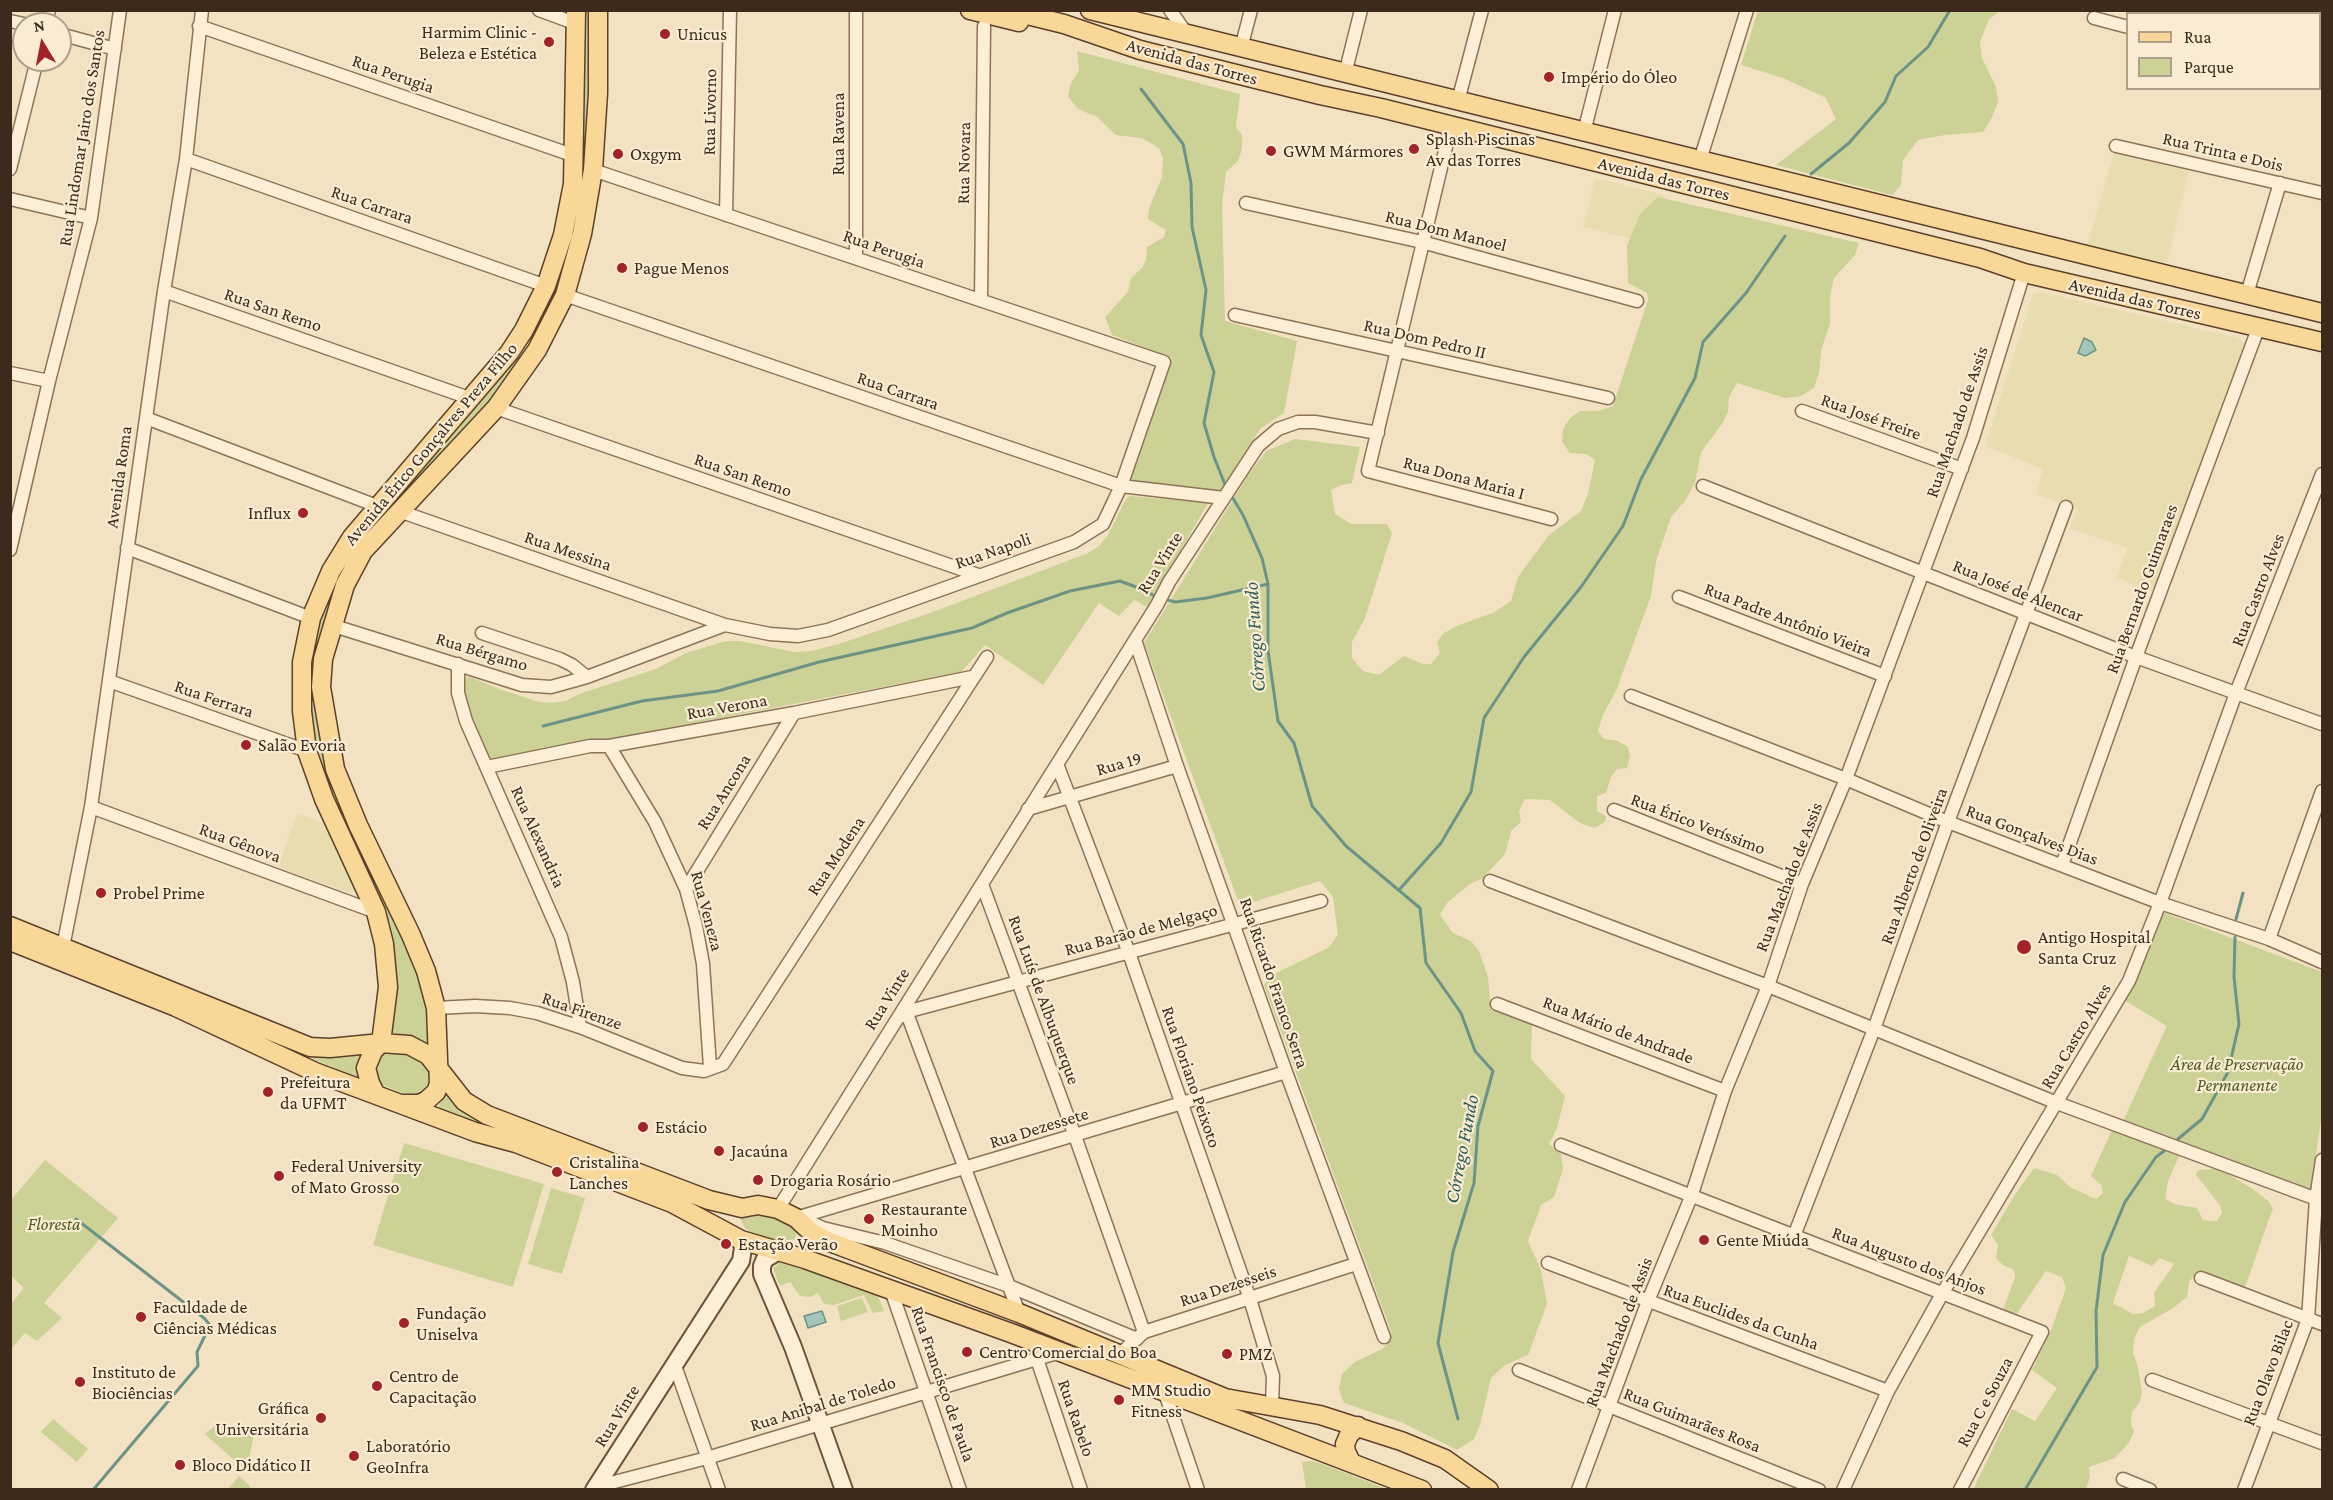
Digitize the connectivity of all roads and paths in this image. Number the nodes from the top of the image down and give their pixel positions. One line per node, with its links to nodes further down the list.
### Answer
1 (120, 10): 25 (street, Rua Lindomar Jairo dos Santos)
2 (202, 10): 19 (street, Avenida Roma)
3 (539, 10): 16 (street)
4 (598, 10): 39 (main road, Avenida Érico Gonçalves Preza Filho)
5 (730, 10): 44 (street, Rua Livorno)
6 (856, 10): 48 (street, Rua Ravena)
7 (970, 10): 26 (main road)
8 (1007, 10): 26 (main road, Avenida das Torres)
9 (1090, 10): 17 (main road, Avenida das Torres)
10 (1170, 10): 22 (street)
11 (1251, 10): 24 (street)
12 (1361, 10): 28 (street)
13 (1482, 10): 30 (street)
14 (1615, 10): 33 (street)
15 (1748, 10): 37 (street)
16 (577, 17): 35 (main road, Avenida Érico Gonçalves Preza Filho)
17 (1157, 18): 22 (main road, Avenida das Torres)
18 (2094, 18): 21 (street)
19 (199, 26): 35 (street, Rua Perugia); 36 (street, Avenida Roma)
20 (984, 26): 56 (street, Rua Novara)
21 (2126, 27)
22 (1187, 34): 24 (main road, Avenida das Torres)
23 (72, 37): 25 (street)
24 (1241, 48): 28 (main road, Avenida das Torres)
25 (115, 49): 45 (street, Rua Lindomar Jairo dos Santos)
26 (1140, 50): 31 (main road, Avenida das Torres)
27 (34, 72): 38 (street)
28 (1345, 74): 29 (main road, Avenida das Torres)
29 (1420, 92): 30 (main road, Avenida das Torres); 31 (main road)
30 (1458, 101): 33 (main road, Avenida das Torres)
31 (1381, 108): 32 (main road, Avenida das Torres)
32 (1452, 126): 47 (street); 50 (main road, Avenida das Torres)
33 (1584, 132): 37 (main road, Avenida das Torres)
34 (2116, 146): 40 (street, Rua Trinta e Dois)
35 (574, 156): 52 (main road, Avenida Érico Gonçalves Preza Filho)
36 (186, 159): 52 (street, Rua Carrara); 53 (street, Avenida Roma)
37 (1700, 160): 46 (main road, Avenida das Torres)
38 (10, 169)
39 (593, 170): 44 (street, Rua Perugia); 55 (main road, Avenida Érico Gonçalves Preza Filho)
40 (2280, 183): 41 (street, Rua Trinta e Dois); 54 (street)
41 (2322, 193)
42 (10, 199): 45 (street)
43 (1246, 203): 47 (street, Rua Dom Manoel)
44 (726, 215): 48 (street, Rua Perugia)
45 (91, 218): 69 (street, Rua Lindomar Jairo dos Santos)
46 (2025, 240): 49 (main road, Avenida das Torres); 50 (main road)
47 (1422, 242): 57 (street, Rua Dom Manoel); 64 (street)
48 (856, 258): 56 (street, Rua Perugia)
49 (2118, 263): 51 (main road); 54 (main road, Avenida das Torres)
50 (2024, 273): 51 (main road, Avenida das Torres); 76 (street, Rua Machado de Assis)
51 (2078, 285): 60 (main road, Avenida das Torres)
52 (546, 286): 61 (main road, Avenida Érico Gonçalves Preza Filho)
53 (164, 291): 71 (street, Rua San Remo); 74 (street, Avenida Roma)
54 (2247, 294): 58 (main road, Avenida das Torres)
55 (565, 296): 63 (main road, Avenida Érico Gonçalves Preza Filho); 78 (street, Rua Carrara)
56 (981, 300): 66 (street, Rua Perugia)
57 (1637, 301)
58 (2322, 313)
59 (1235, 315): 64 (street, Rua Dom Pedro II)
60 (2259, 327): 62 (main road, Avenida das Torres); 97 (street, Rua Bernardo Guimaraes)
61 (524, 330): 63 (main road); 65 (main road, Avenida Érico Gonçalves Preza Filho)
62 (2322, 342)
63 (537, 349): 67 (main road, Avenida Érico Gonçalves Preza Filho)
64 (1396, 351): 70 (street, Rua Dom Pedro II); 75 (street)
65 (509, 353): 67 (main road); 71 (main road, Avenida Érico Gonçalves Preza Filho)
66 (1164, 362): 78 (street, Rua Napoli)
67 (523, 369): 72 (main road, Avenida Érico Gonçalves Preza Filho)
68 (10, 373): 69 (street)
69 (49, 381): 86 (street, Rua Lindomar Jairo dos Santos)
70 (1608, 398)
71 (472, 399): 81 (main road, Avenida Érico Gonçalves Preza Filho)
72 (496, 408): 83 (main road, Avenida Érico Gonçalves Preza Filho); 88 (street, Rua San Remo)
73 (1802, 411): 76 (street, Rua José Freire)
74 (146, 418): 81 (street); 85 (street, Avenida Roma)
75 (1378, 433): 80 (street, Rua Vinte); 84 (street, Rua Dona Maria I)
76 (1962, 469): 87 (street, Rua Machado de Assis)
77 (2322, 474): 103 (street, Rua Castro Alves)
78 (1121, 486): 80 (street, Rua Carrara); 88 (street, Rua Napoli)
79 (1703, 486): 87 (street, Rua José de Alencar)
80 (1226, 496): 95 (street, Rua Vinte)
81 (377, 506): 91 (main road, Avenida Érico Gonçalves Preza Filho)
82 (2066, 507): 90 (street, Rua Alberto de Oliveira)
83 (399, 512): 92 (main road, Avenida Érico Gonçalves Preza Filho); 93 (street, Rua Messina)
84 (1551, 519)
85 (127, 548): 91 (street); 102 (street, Avenida Roma)
86 (10, 550)
87 (1923, 572): 90 (street, Rua José de Alencar); 100 (street, Rua Machado de Assis)
88 (978, 575): 93 (street, Rua Napoli)
89 (1679, 597): 100 (street, Rua Padre Antônio Vieira)
90 (2026, 614): 97 (street, Rua José de Alencar); 118 (street, Rua Alberto de Oliveira)
91 (311, 618): 108 (main road, Avenida Érico Gonçalves Preza Filho)
92 (331, 625): 98 (street, Rua Bérgamo); 137 (main road, Avenida Érico Gonçalves Preza Filho)
93 (725, 625): 99 (street, Rua Bérgamo)
94 (482, 633): 99 (street)
95 (1135, 640): 109 (street, Rua Vinte); 110 (street, Rua Ricardo Franco Serra)
96 (987, 657): 101 (street, Rua Modena)
97 (2136, 657): 103 (street, Rua José de Alencar); 119 (street, Rua Bernardo Guimaraes)
98 (458, 664): 99 (street, Rua Bérgamo); 111 (street, Rua Alexandria)
99 (587, 676)
100 (1885, 676): 112 (street, Rua Machado de Assis)
101 (972, 677): 105 (street, Rua Verona); 142 (street, Rua Modena)
102 (109, 681): 108 (street, Rua Ferrara); 115 (street, Avenida Roma)
103 (2236, 693): 106 (street, Rua José de Alencar); 125 (street, Rua Castro Alves)
104 (1631, 696): 112 (street, Rua Gonçalves Dias)
105 (794, 713): 107 (street, Rua Verona); 123 (street, Rua Ancona)
106 (2322, 724)
107 (609, 746): 111 (street, Rua Verona); 123 (street, Rua Veneza)
108 (307, 751): 126 (main road, Avenida Érico Gonçalves Preza Filho)
109 (1057, 764): 114 (street, Rua Floriano Peixoto); 116 (street, Rua Vinte)
110 (1177, 766): 114 (street, Rua 19); 127 (street, Rua Ricardo Franco Serra)
111 (487, 767): 139 (street, Rua Alexandria)
112 (1846, 779): 118 (street, Rua Gonçalves Dias); 122 (street, Rua Machado de Assis)
113 (2322, 791): 129 (street)
114 (1070, 797): 116 (street); 132 (street, Rua Floriano Peixoto)
115 (91, 807): 126 (street, Rua Gênova); 131 (street, Avenida Roma)
116 (1029, 809): 121 (street, Rua Vinte)
117 (1614, 810): 122 (street, Rua Érico Veríssimo)
118 (1948, 822): 119 (street, Rua Gonçalves Dias); 140 (street, Rua Alberto de Oliveira)
119 (2062, 865): 125 (street, Rua Gonçalves Dias)
120 (1490, 882): 135 (street)
121 (982, 884): 134 (street, Rua Luís de Albuquerque); 138 (street, Rua Vinte)
122 (1802, 884): 135 (street, Rua Machado de Assis)
123 (686, 889): 142 (street, Rua Veneza)
124 (1321, 901): 127 (street, Rua Barão de Melgaço)
125 (2160, 903): 129 (street, Rua Gonçalves Dias); 147 (street, Rua Castro Alves)
126 (376, 912): 141 (main road, Avenida Érico Gonçalves Preza Filho)
127 (1235, 924): 132 (street, Rua Barão de Melgaço); 144 (street, Rua Ricardo Franco Serra)
128 (10, 926): 131 (main road)
129 (2269, 939): 133 (street, Rua Gonçalves Dias)
130 (10, 941): 146 (main road)
131 (63, 946): 141 (main road)
132 (1128, 952): 134 (street, Rua Barão de Melgaço); 149 (street, Rua Floriano Peixoto)
133 (2322, 962)
134 (1017, 982): 138 (street, Rua Barão de Melgaço); 150 (street, Rua Luís de Albuquerque)
135 (1768, 986): 140 (street); 145 (street, Rua Machado de Assis)
136 (1497, 1004): 145 (street, Rua Mário de Andrade)
137 (436, 1008): 139 (street, Rua Firenze); 143 (main road, Avenida Érico Gonçalves Preza Filho)
138 (902, 1013): 153 (street); 157 (street, Rua Vinte)
139 (580, 1027): 142 (street, Rua Firenze)
140 (1874, 1029): 147 (street); 159 (street, Rua Alberto de Oliveira)
141 (381, 1043): 143 (main road); 146 (main road)
142 (710, 1067)
143 (439, 1070): 148 (main road); 156 (main road)
144 (1286, 1072): 149 (street, Rua Dezessete); 163 (street, Rua Ricardo Franco Serra)
145 (1725, 1091): 154 (street, Rua Machado de Assis)
146 (375, 1093): 148 (main road)
147 (2057, 1103): 155 (street); 167 (street, Rua Castro Alves)
148 (401, 1104): 160 (main road)
149 (1180, 1104): 150 (street, Rua Dezessete); 168 (street, Rua Floriano Peixoto)
150 (1075, 1136): 153 (street, Rua Dezessete); 174 (street, Rua Luís de Albuquerque)
151 (1561, 1145): 154 (street, Rua Augusto dos Anjos)
152 (2322, 1160): 155 (street, Rua Olavo Bilac)
153 (966, 1169): 158 (street, Rua Dezessete); 165 (street)
154 (1691, 1197): 159 (street, Rua Augusto dos Anjos); 169 (street, Rua Machado de Assis)
155 (2319, 1200): 171 (street, Rua Olavo Bilac)
156 (742, 1208): 157 (main road); 160 (main road)
157 (778, 1209): 158 (main road)
158 (803, 1223): 161 (main road); 165 (street); 170 (main road)
159 (1794, 1236): 167 (street, Rua Augusto dos Anjos)
160 (741, 1240): 161 (main road); 180 (street, Rua Vinte)
161 (777, 1251): 166 (main road); 189 (street)
162 (1548, 1263): 169 (street, Rua Euclides da Cunha)
163 (1356, 1264): 168 (street, Rua Dezesseis); 176 (street, Rua Ricardo Franco Serra)
164 (2201, 1278): 171 (street)
165 (1009, 1286): 170 (street); 174 (street)
166 (891, 1290): 175 (main road); 184 (street, Rua Francisco de Paula)
167 (1942, 1294): 173 (street, Rua Augusto dos Anjos); 185 (street, Rua Castro Alves)
168 (1250, 1299): 174 (street, Rua Dezesseis); 186 (street, Rua Floriano Peixoto)
169 (1648, 1301): 185 (street, Rua Euclides da Cunha); 187 (street, Rua Machado de Assis)
170 (1019, 1313): 178 (main road)
171 (2308, 1319): 172 (street); 188 (street, Rua Olavo Bilac)
172 (2322, 1324)
173 (2042, 1332): 206 (street, Rua C e Souza)
174 (1140, 1335): 178 (street, Rua Dezesseis)
175 (1019, 1336): 177 (main road); 179 (street, Rua Rabelo)
176 (1384, 1337)
177 (1060, 1352): 179 (street, Rua Anibal de Toledo); 183 (main road)
178 (1119, 1355): 186 (main road)
179 (1033, 1360): 184 (street, Rua Anibal de Toledo); 199 (street, Rua Rabelo)
180 (674, 1363): 192 (street); 195 (street, Rua Vinte)
181 (1519, 1370): 187 (street, Rua Guimarães Rosa)
182 (2152, 1380): 188 (street)
183 (1164, 1390): 193 (main road); 200 (street)
184 (927, 1391): 189 (street, Rua Anibal de Toledo); 198 (street, Rua Francisco de Paula)
185 (1888, 1391): 205 (street, Rua Castro Alves)
186 (1272, 1406): 190 (main road)
187 (1610, 1406): 203 (street, Rua Machado de Assis); 204 (street, Rua Guimarães Rosa)
188 (2268, 1423): 191 (street); 208 (street, Rua Olavo Bilac)
189 (820, 1424): 192 (street, Rua Anibal de Toledo); 197 (street)
190 (1358, 1426): 193 (main road); 202 (main road)
191 (2322, 1443)
192 (707, 1458): 195 (street, Rua Anibal de Toledo); 196 (street)
193 (1351, 1462): 201 (main road)
194 (2122, 1479): 207 (street)
195 (602, 1487)
196 (719, 1490)
197 (844, 1490)
198 (960, 1490)
199 (1081, 1490)
200 (1198, 1490)
201 (1422, 1490)
202 (1489, 1490)
203 (1578, 1490)
204 (1819, 1490)
205 (1843, 1490)
206 (1959, 1490)
207 (2150, 1490)
208 (2244, 1490)

